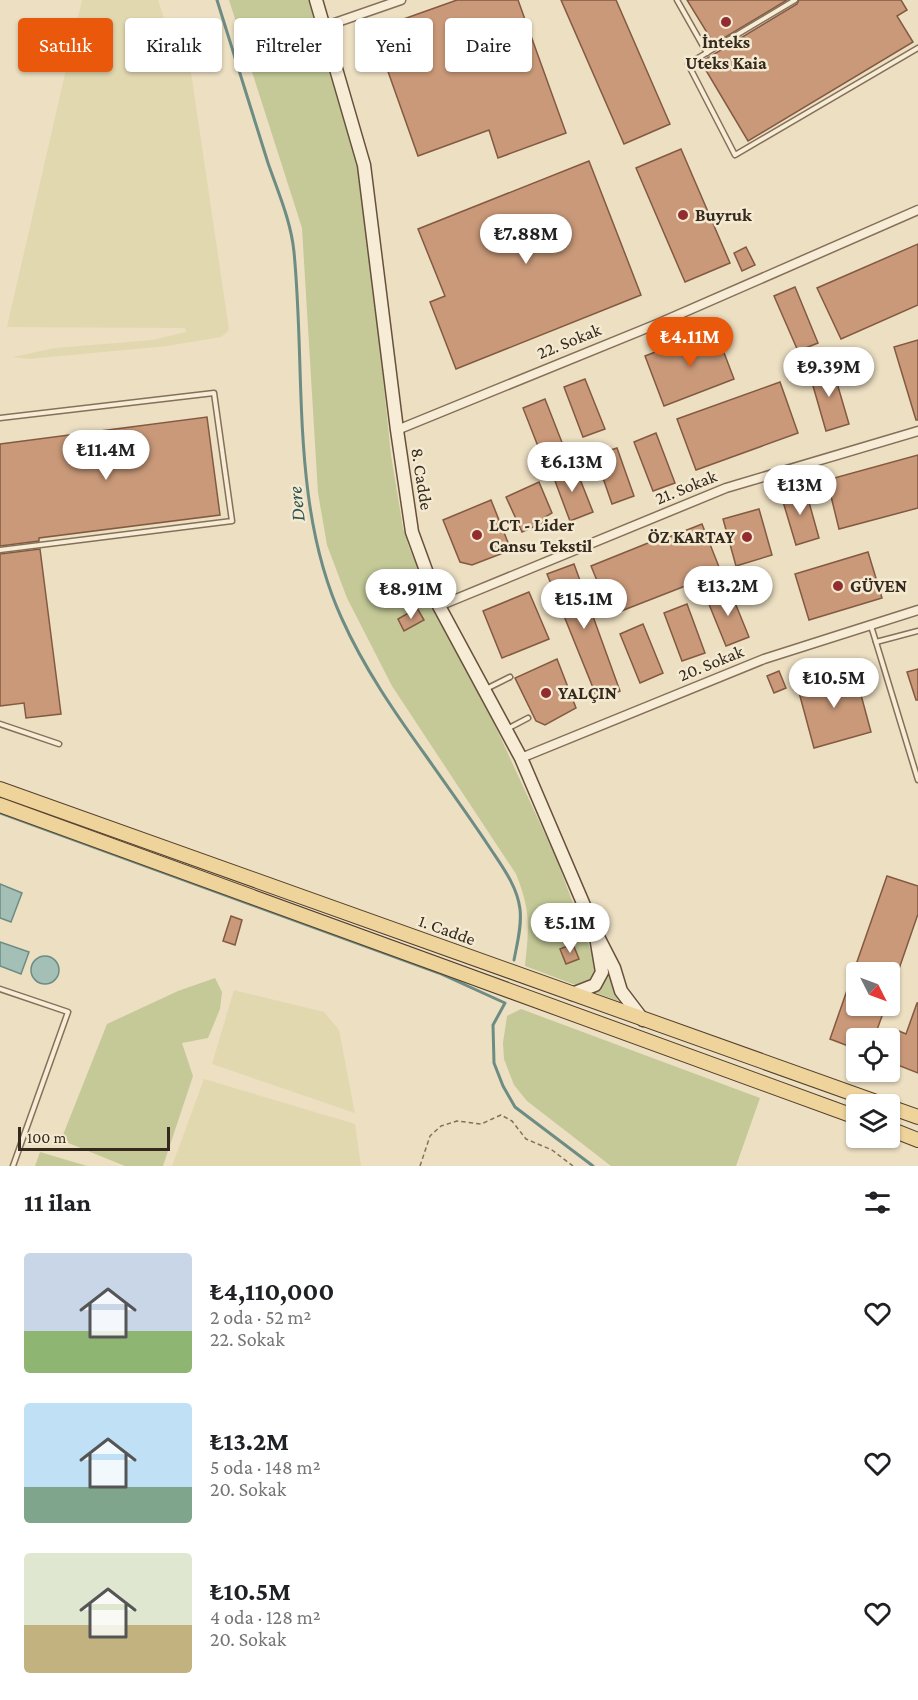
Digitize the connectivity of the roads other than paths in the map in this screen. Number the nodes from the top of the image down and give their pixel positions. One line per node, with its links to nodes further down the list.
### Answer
1 (316, 0): 5 (street, 8. Cadde)
2 (401, 0): 6 (street)
3 (677, 0): 8 (lane)
4 (795, 0): 8 (lane)
5 (323, 18)
6 (343, 20)
7 (918, 48): 8 (lane)
8 (707, 53)
9 (339, 72): 12 (street, 8. Cadde)
10 (918, 210): 12 (street, 22. Sokak)
11 (0, 418): 14 (lane)
12 (397, 429): 15 (street, 8. Cadde)
13 (918, 431): 15 (street, 21. Sokak)
14 (0, 550)
15 (439, 606): 21 (street, 8. Cadde)
16 (918, 610): 17 (street, 20. Sokak)
17 (871, 624): 19 (lane); 26 (street, 20. Sokak)
18 (918, 631): 19 (lane)
19 (876, 642): 27 (lane)
20 (510, 677): 21 (lane)
21 (484, 690): 24 (street, 8. Cadde)
22 (528, 718): 24 (lane)
23 (0, 724): 25 (lane)
24 (505, 730): 26 (street, 8. Cadde)
25 (59, 744)
26 (521, 758): 30 (street, 8. Cadde)
27 (918, 780)
28 (0, 789): 32 (main road, 1. Cadde)
29 (0, 806): 36 (main road, 1. Cadde)
30 (595, 932): 32 (street, 8. Cadde); 33 (street, 8. Cadde)
31 (0, 989): 40 (lane)
32 (572, 994): 33 (main road, 1. Cadde)
33 (643, 1020): 34 (main road, 1. Cadde)
34 (854, 1094)
35 (900, 1111): 37 (main road)
36 (846, 1113)
37 (918, 1117)
38 (900, 1133): 39 (main road)
39 (918, 1140)
40 (13, 1166)

